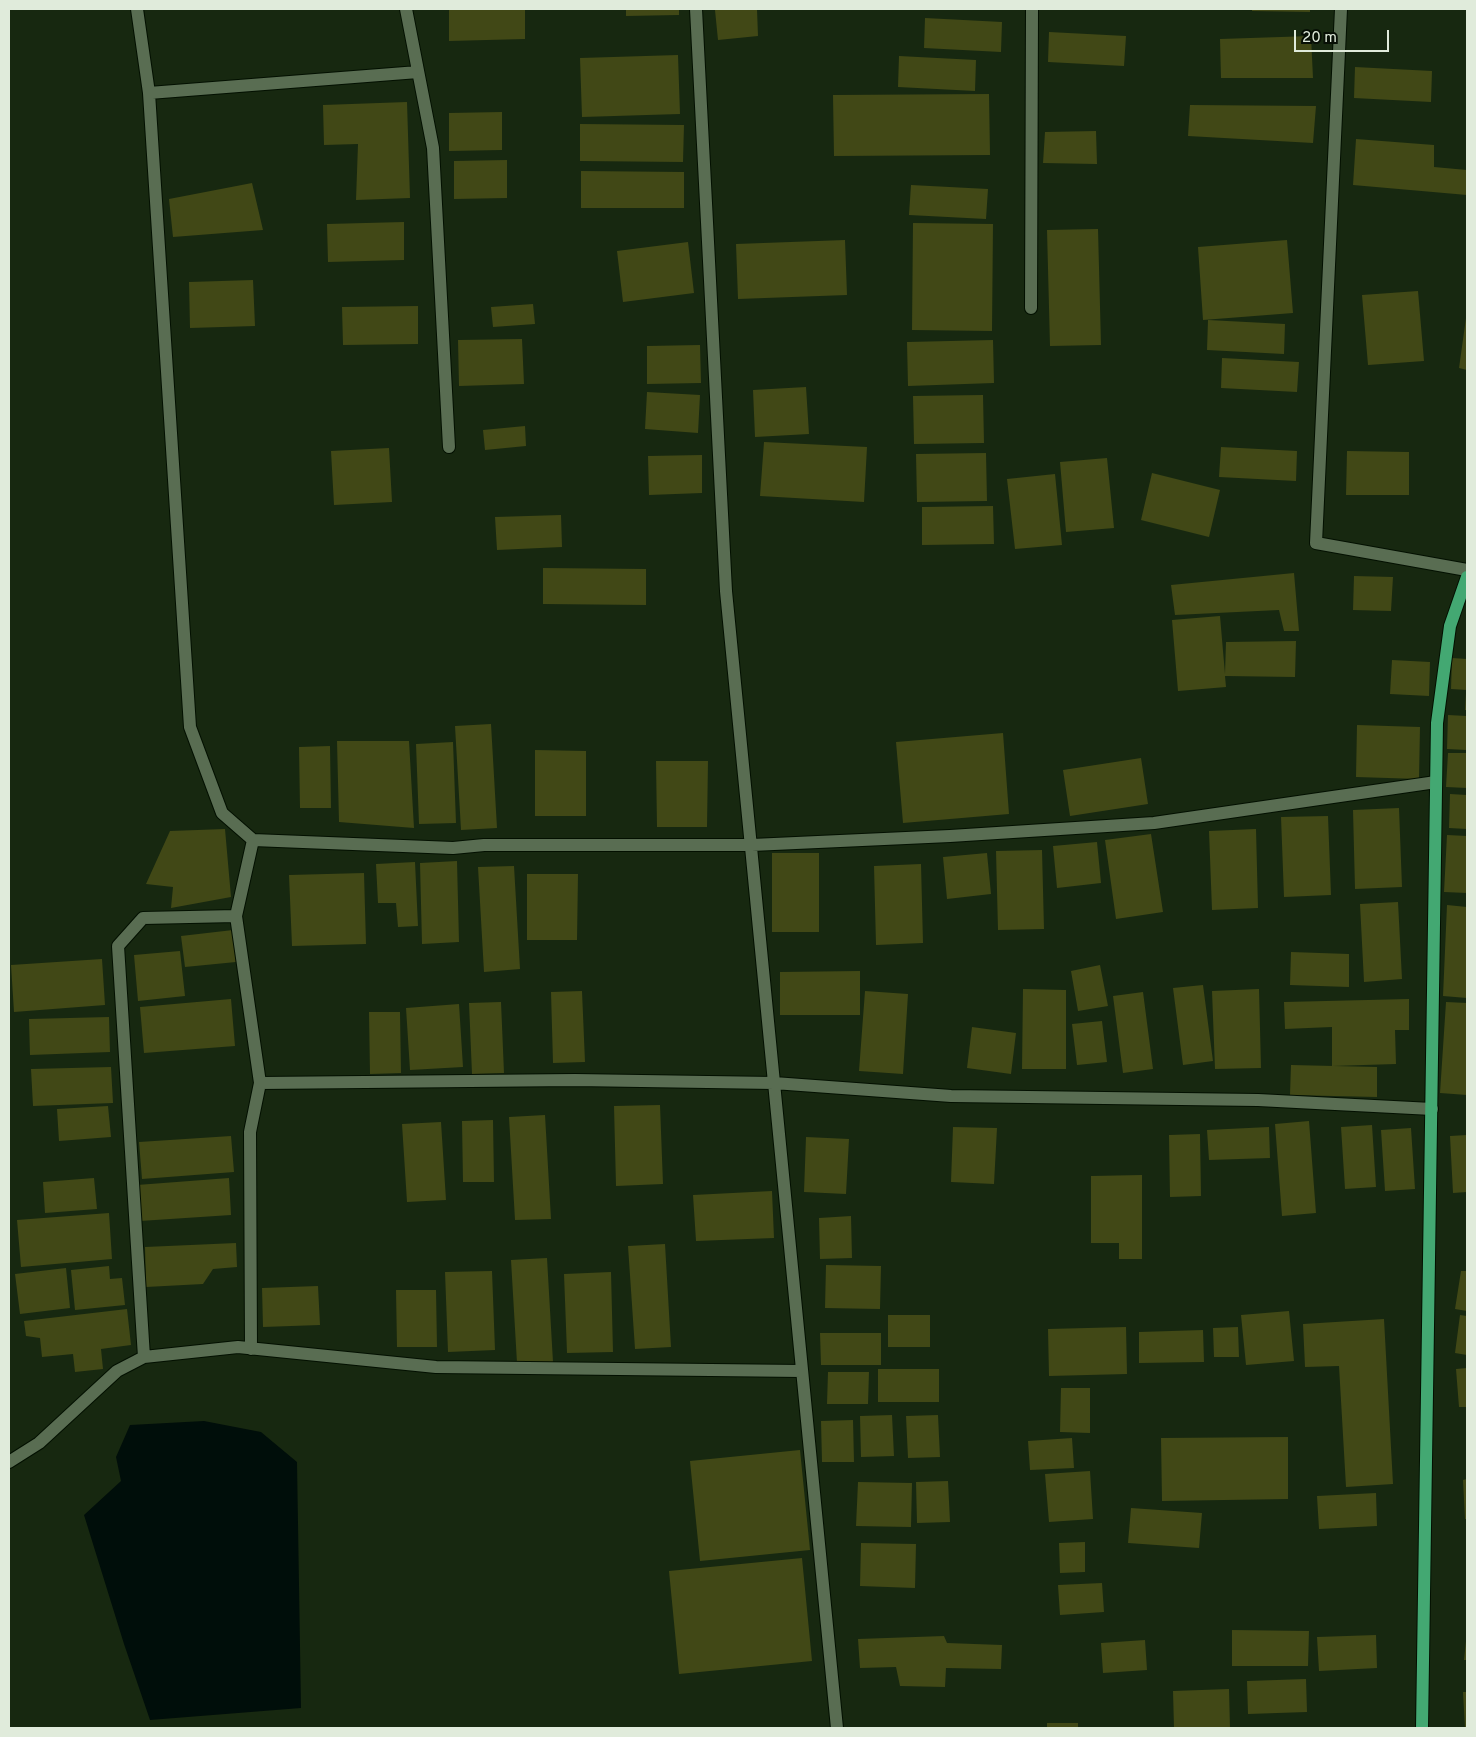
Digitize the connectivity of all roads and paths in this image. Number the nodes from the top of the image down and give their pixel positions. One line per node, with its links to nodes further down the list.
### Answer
1 (137, 9): 7 (street)
2 (406, 9): 6 (street)
3 (696, 9): 14 (street)
4 (1032, 9): 8 (street)
5 (1341, 9): 10 (street)
6 (418, 72): 7 (street); 9 (street)
7 (149, 93): 13 (street)
8 (1031, 308)
9 (449, 446)
10 (1467, 570)
11 (1467, 577): 12 (main road)
12 (1436, 782): 14 (street); 18 (main road)
13 (253, 840): 14 (street); 15 (street)
14 (752, 846): 17 (street)
15 (236, 916): 16 (street); 20 (street)
16 (260, 1083): 17 (street); 19 (street)
17 (774, 1083): 18 (street); 21 (street)
18 (1432, 1109): 24 (main road)
19 (251, 1349): 20 (street); 21 (street)
20 (144, 1357): 22 (street)
21 (802, 1371): 23 (street)
22 (9, 1462)
23 (837, 1728)
24 (1422, 1728)

